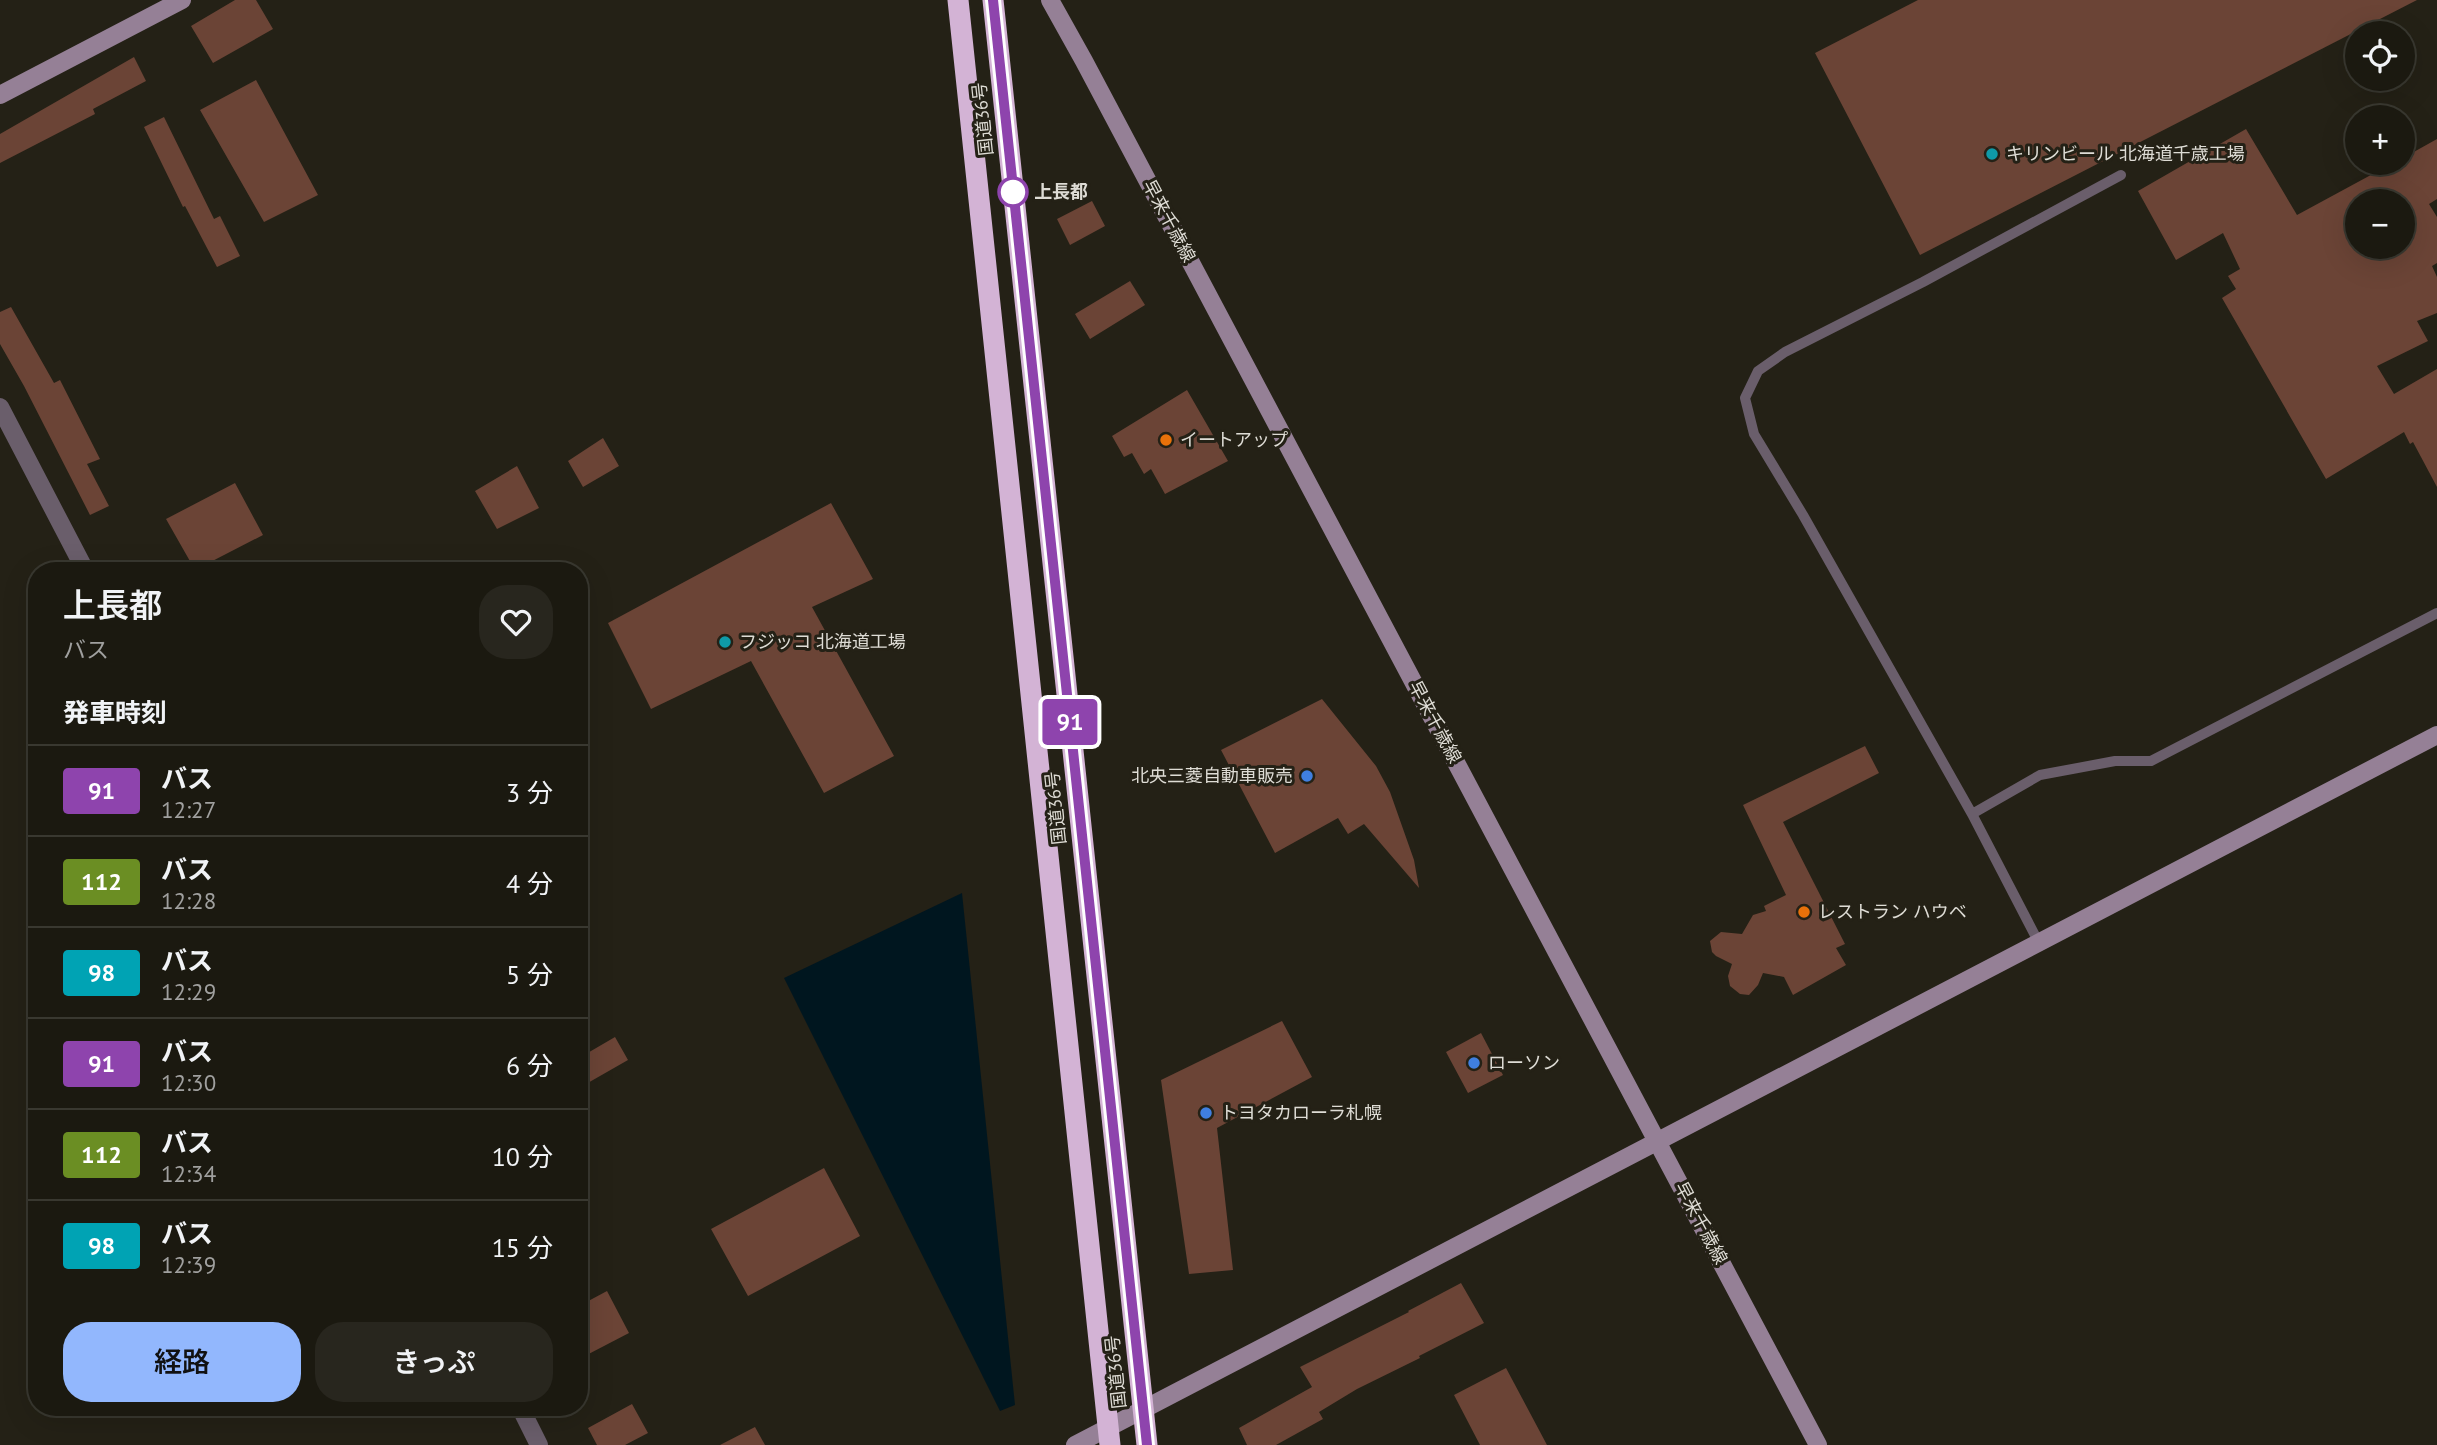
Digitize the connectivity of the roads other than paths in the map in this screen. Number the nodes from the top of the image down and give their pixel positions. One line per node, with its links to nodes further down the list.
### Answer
1 (182, 0): 5 (street)
2 (958, 0): 16 (highway, 国道36号)
3 (993, 0): 14 (highway, 国道36号)
4 (1050, 0): 13 (street, 早来千歳線)
5 (0, 95)
6 (2121, 175): 11 (lane)
7 (0, 407): 8 (street)
8 (81, 562)
9 (2437, 612): 11 (lane)
10 (2437, 735): 12 (street)
11 (1972, 814): 12 (lane)
12 (2039, 943): 13 (street)
13 (1657, 1141): 14 (street); 20 (street, 早来千歳線)
14 (1143, 1410): 16 (street); 19 (highway, 国道36号)
15 (524, 1416): 17 (street)
16 (1109, 1436): 18 (street)
17 (539, 1445)
18 (1075, 1445)
19 (1147, 1445)
20 (1818, 1445)

